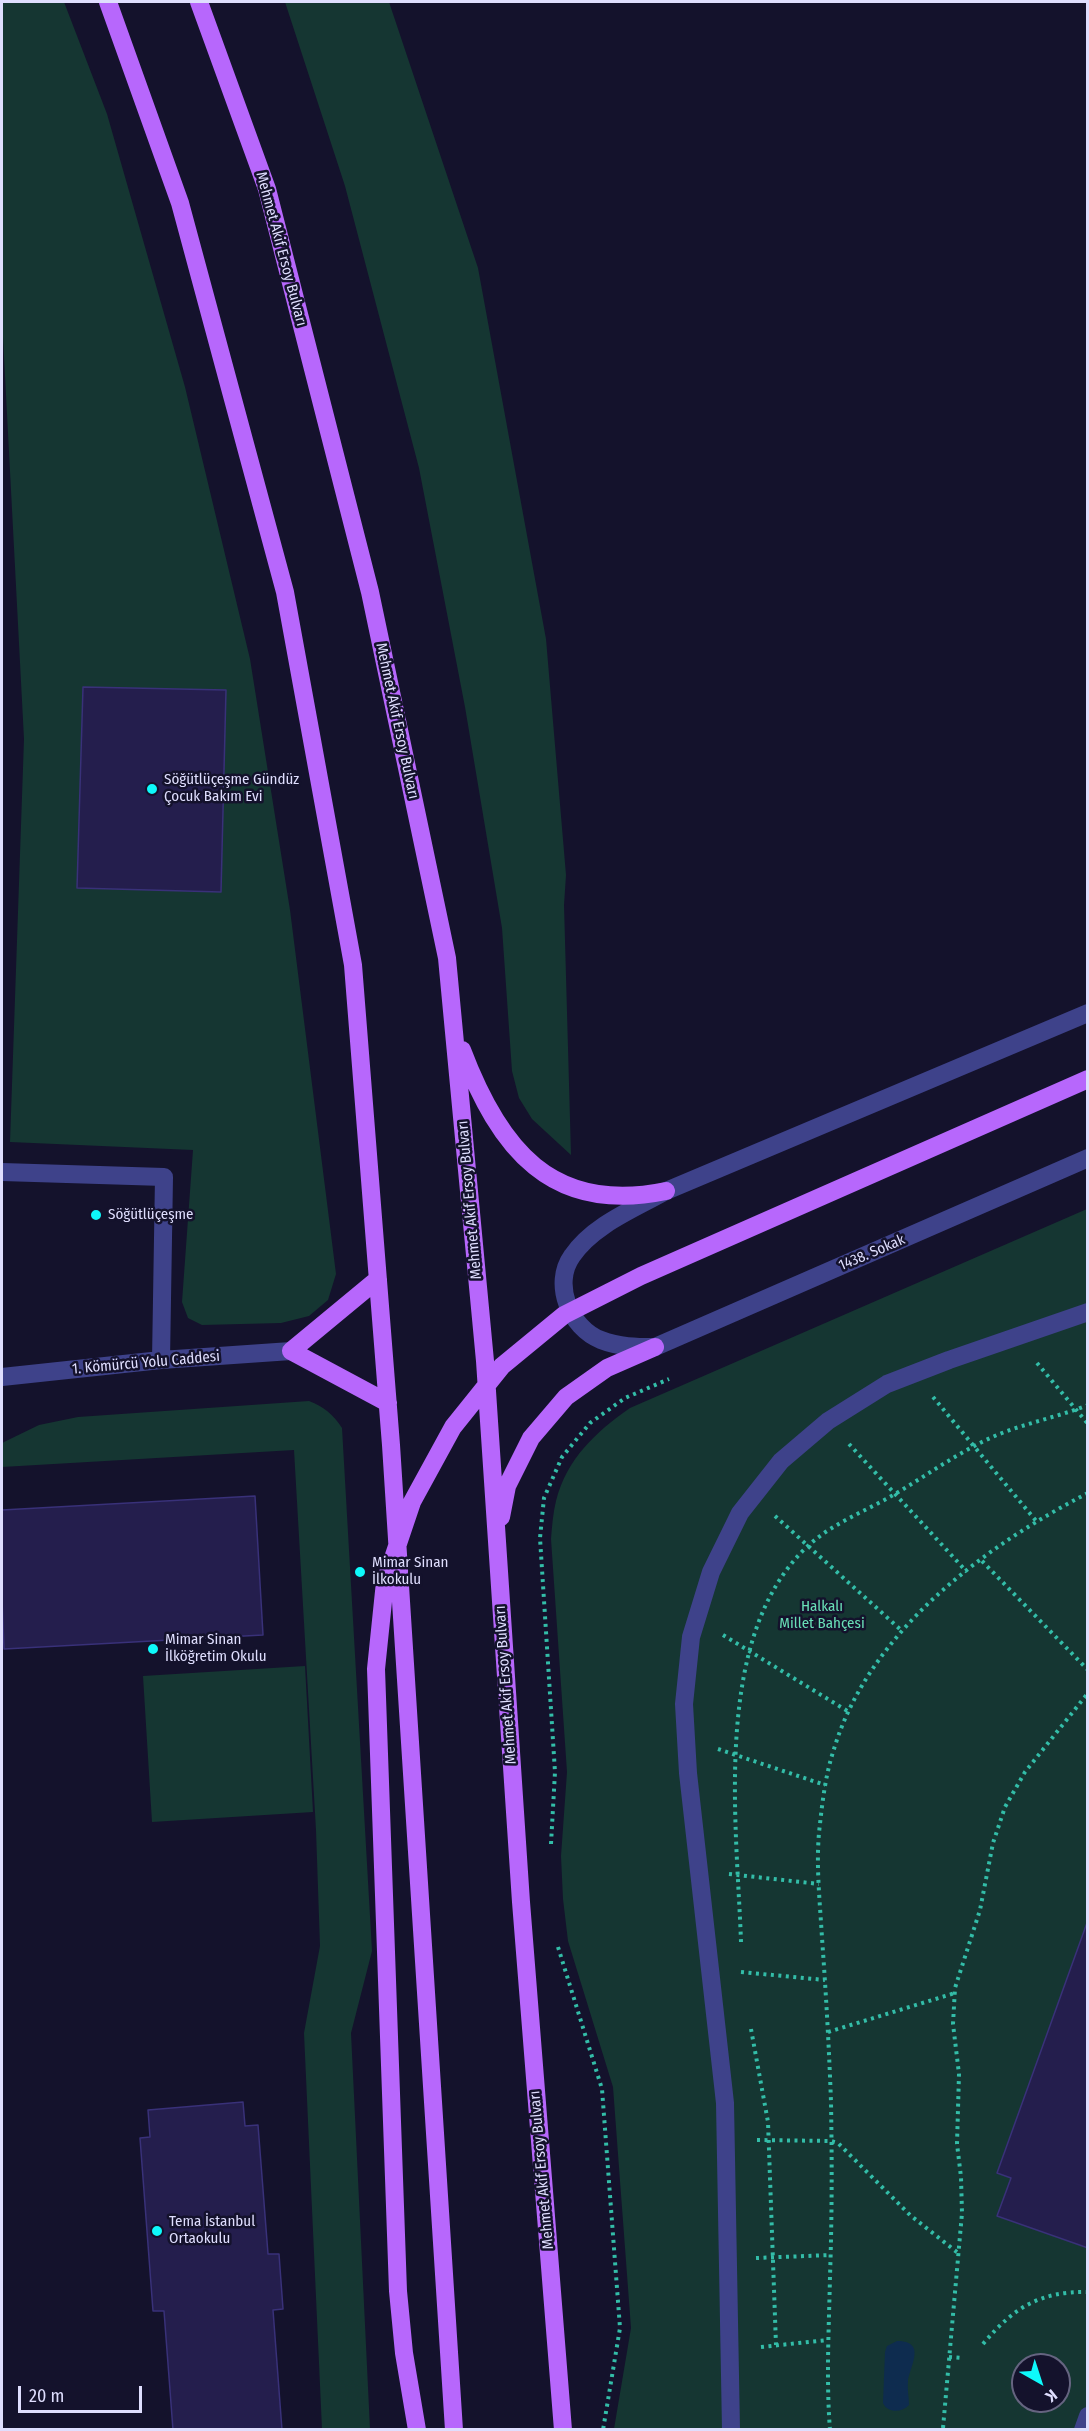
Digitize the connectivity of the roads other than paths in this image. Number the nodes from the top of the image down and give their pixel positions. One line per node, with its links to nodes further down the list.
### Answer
1 (108, 2): 9 (main road)
2 (199, 2): 4 (main road, Mehmet Akif Ersoy Bulvarı)
3 (1088, 1013): 8 (street)
4 (453, 1021): 8 (main road); 16 (main road, Mehmet Akif Ersoy Bulvarı)
5 (1088, 1079): 18 (main road)
6 (1088, 1158): 11 (street, 1438. Sokak)
7 (2, 1172): 13 (street)
8 (666, 1191): 11 (street)
9 (378, 1279): 12 (main road); 15 (main road)
10 (1088, 1312): 21 (street)
11 (655, 1347): 16 (main road)
12 (291, 1351): 13 (street, 1. Kömürcü Yolu Caddesi); 15 (main road)
13 (161, 1360): 14 (street, 1. Kömürcü Yolu Caddesi)
14 (2, 1377)
15 (388, 1403): 19 (main road)
16 (496, 1540): 20 (main road, Mehmet Akif Ersoy Bulvarı)
17 (1088, 2416): 22 (street)
18 (417, 2430)
19 (454, 2430)
20 (562, 2430)
21 (731, 2430)
22 (1083, 2430)

